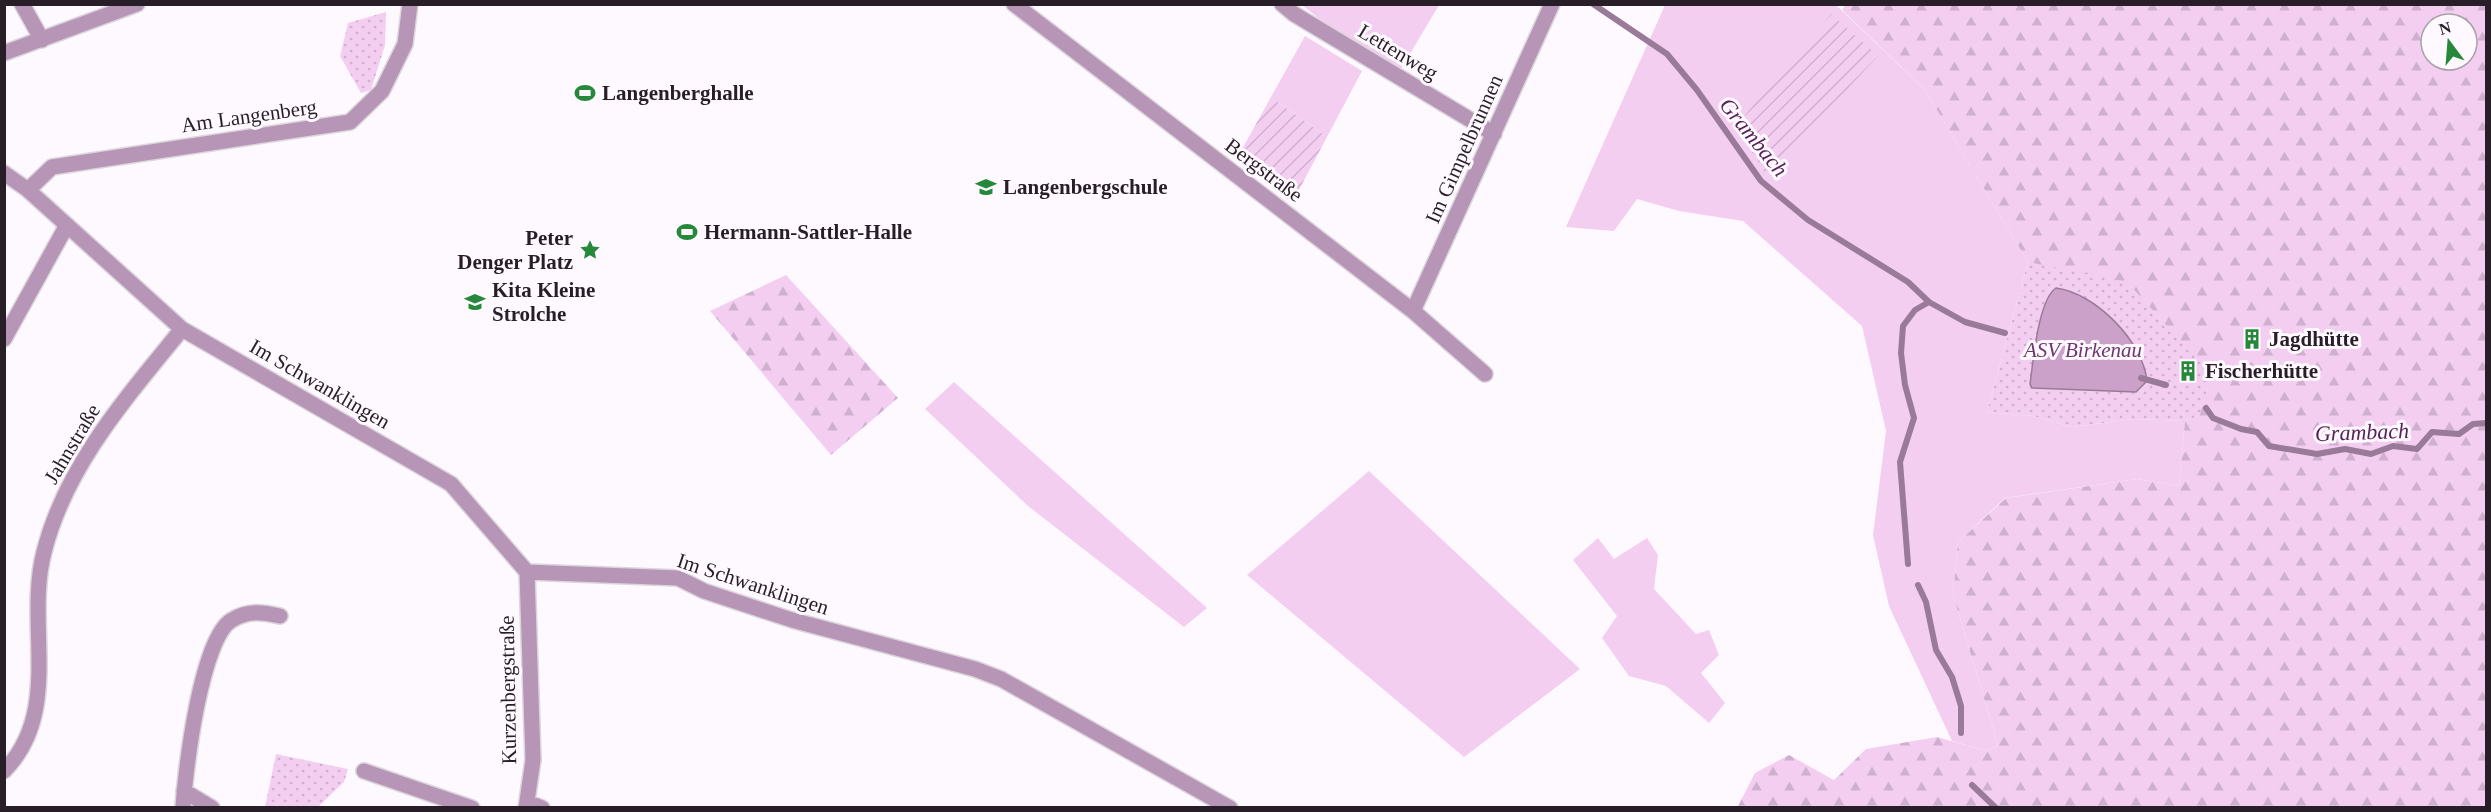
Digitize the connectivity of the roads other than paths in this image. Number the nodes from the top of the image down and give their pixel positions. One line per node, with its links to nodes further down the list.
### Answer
1 (22, 4): 8 (street)
2 (137, 4): 7 (street)
3 (410, 4): 12 (street, Am Langenberg)
4 (1014, 4): 14 (street, Bergstraße)
5 (1282, 4): 10 (street, Lettenweg)
6 (1552, 4): 10 (street, Im Gimpelbrunnen)
7 (108, 9): 8 (street)
8 (42, 40): 9 (street)
9 (4, 53)
10 (1494, 134): 14 (street, Im Gimpelbrunnen)
11 (4, 173): 12 (street, Im Schwanklingen)
12 (28, 190): 13 (street, Im Schwanklingen)
13 (67, 225): 15 (street, Im Schwanklingen); 16 (street)
14 (1413, 311): 17 (street, Bergstraße)
15 (183, 329): 18 (street, Im Schwanklingen); 20 (street, Jahnstraße)
16 (4, 339)
17 (1485, 374)
18 (527, 572): 23 (street, Kurzenbergstraße); 27 (street, Im Schwanklingen)
19 (280, 616): 22 (street)
20 (4, 771)
21 (364, 771): 26 (street)
22 (184, 792): 24 (street); 25 (street)
23 (532, 806)
24 (183, 807)
25 (212, 807)
26 (472, 807)
27 (1230, 807)

